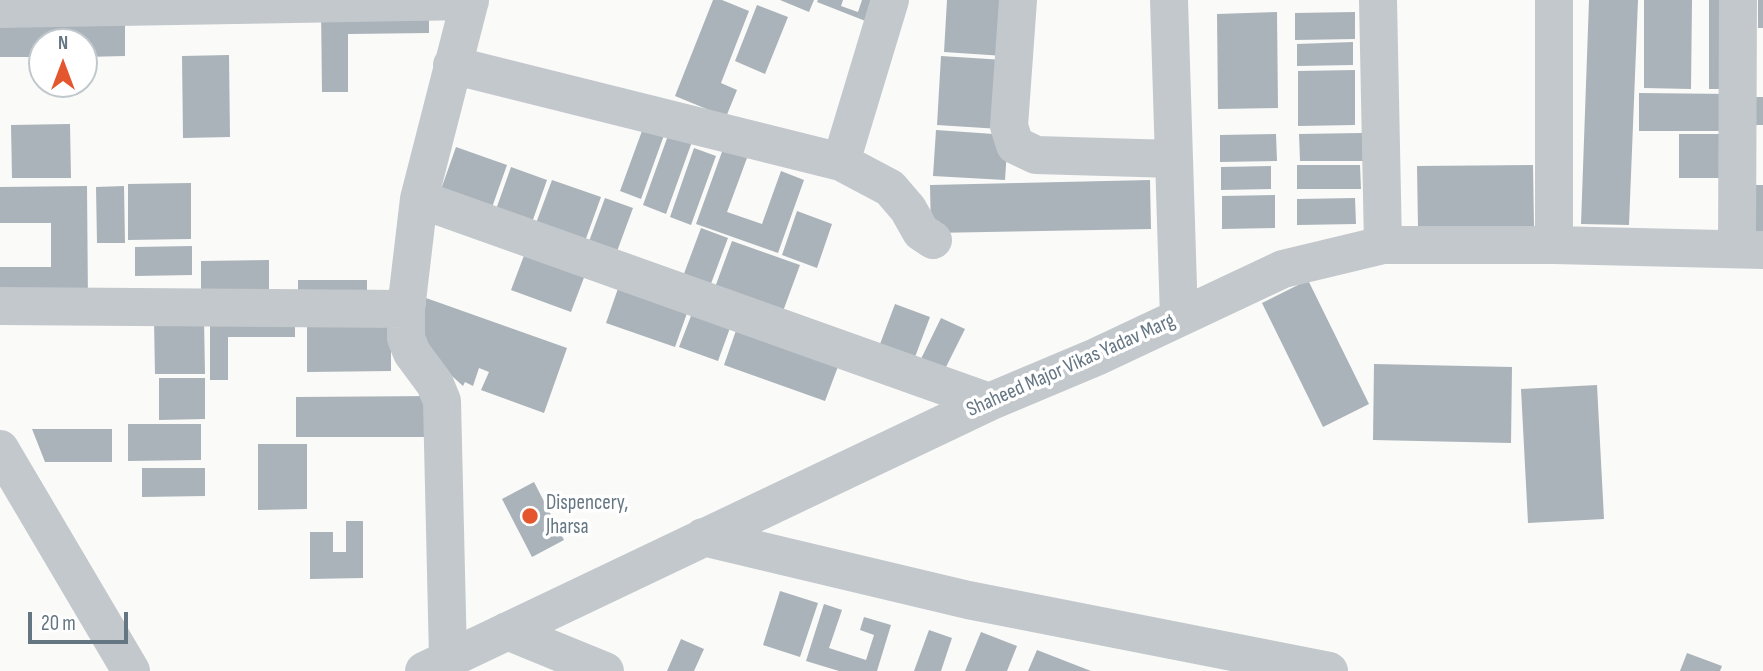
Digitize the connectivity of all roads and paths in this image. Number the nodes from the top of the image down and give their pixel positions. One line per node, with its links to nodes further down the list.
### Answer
1 (890, 0): 12 (street)
2 (1018, 0): 11 (street)
3 (1169, 0): 11 (street)
4 (1378, 0): 15 (street)
5 (1554, 0): 16 (street)
6 (1738, 0): 17 (street)
7 (470, 1): 8 (street); 10 (street)
8 (237, 3): 9 (street)
9 (0, 9)
10 (452, 65): 12 (street); 13 (street)
11 (1174, 159): 20 (street)
12 (841, 162): 14 (street)
13 (419, 199): 19 (street); 21 (street)
14 (933, 240)
15 (1383, 245): 16 (street, Shaheed Major Vikas Yadav Marg); 20 (street, Shaheed Major Vikas Yadav Marg)
16 (1554, 245): 17 (street, Shaheed Major Vikas Yadav Marg)
17 (1750, 249)
18 (0, 306): 19 (street)
19 (406, 309): 25 (street)
20 (1179, 318): 21 (street, Shaheed Major Vikas Yadav Marg)
21 (989, 402): 23 (street, Shaheed Major Vikas Yadav Marg)
22 (0, 449): 26 (street)
23 (703, 537): 24 (street, Shaheed Major Vikas Yadav Marg); 28 (street)
24 (507, 631): 25 (street, Shaheed Major Vikas Yadav Marg); 27 (street)
25 (436, 665)
26 (131, 671)
27 (605, 671)
28 (1329, 671)

